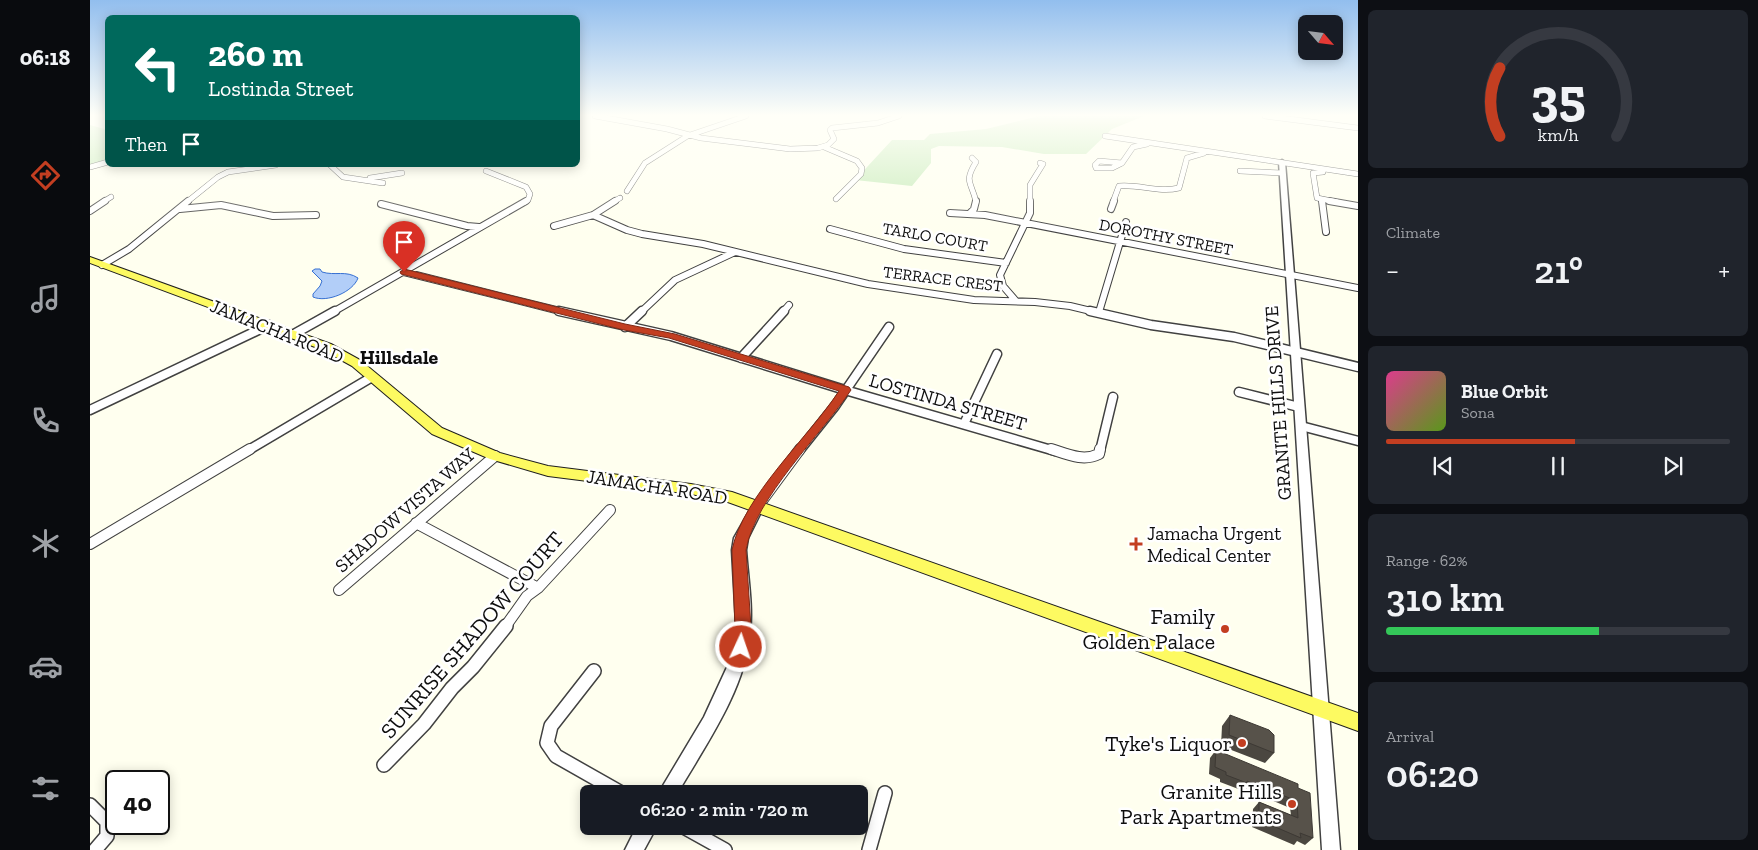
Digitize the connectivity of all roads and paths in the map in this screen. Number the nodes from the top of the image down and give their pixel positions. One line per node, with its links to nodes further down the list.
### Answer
1 (657, 156): 23 (street)
2 (844, 156): 26 (street)
3 (1127, 156): 9 (street)
4 (1193, 156): 30 (street)
5 (1230, 156): 14 (street)
6 (972, 158): 34 (street)
7 (105, 163): 10 (street)
8 (1040, 163): 38 (street)
9 (1122, 163)
10 (90, 167)
11 (220, 167): 16 (street)
12 (262, 167): 16 (street)
13 (332, 167): 21 (street)
14 (1282, 168): 17 (street); 19 (street); 49 (street, GRANITE HILLS DRIVE)
15 (486, 171): 40 (street)
16 (228, 172): 31 (street)
17 (1240, 172)
18 (402, 174): 21 (street)
19 (1358, 174)
20 (1358, 178): 27 (street)
21 (354, 179): 22 (street)
22 (383, 183)
23 (627, 191)
24 (111, 197): 32 (street)
25 (620, 198): 35 (street)
26 (836, 199)
27 (1322, 200): 29 (street); 42 (street)
28 (381, 204): 40 (street)
29 (1358, 206)
30 (1111, 209)
31 (178, 210): 36 (street); 47 (street)
32 (90, 211)
33 (950, 213): 34 (street)
34 (969, 214): 38 (street, DOROTHY STREET)
35 (593, 215): 39 (street); 44 (street, TERRACE CREST)
36 (316, 216)
37 (1126, 222): 43 (street)
38 (1025, 223): 43 (street, DOROTHY STREET); 46 (street)
39 (554, 226)
40 (479, 227): 48 (street)
41 (830, 229): 46 (street, TARLO COURT)
42 (1326, 232)
43 (1119, 242): 49 (street, DOROTHY STREET); 53 (street)
44 (735, 252): 51 (street, TERRACE CREST); 55 (street)
45 (90, 260): 47 (main road, JAMACHA ROAD)
46 (1006, 263): 51 (street)
47 (102, 264): 54 (main road, JAMACHA ROAD)
48 (404, 272): 55 (street, LOSTINDA STREET); 57 (street)
49 (1289, 275): 50 (street, DOROTHY STREET); 58 (street, GRANITE HILLS DRIVE)
50 (1358, 288)
51 (1016, 301): 53 (street, TERRACE CREST)
52 (789, 305): 60 (street)
53 (1099, 312): 58 (street, TERRACE CREST)
54 (270, 325): 57 (main road, JAMACHA ROAD); 67 (street)
55 (624, 327): 60 (street, LOSTINDA STREET)
56 (889, 327): 63 (street)
57 (294, 334): 62 (main road, JAMACHA ROAD)
58 (1295, 352): 61 (street, TERRACE CREST); 66 (street, GRANITE HILLS DRIVE)
59 (997, 354): 68 (street)
60 (741, 358): 63 (street, LOSTINDA STREET)
61 (1358, 367)
62 (372, 377): 71 (main road, JAMACHA ROAD); 75 (street)
63 (845, 390): 68 (street, LOSTINDA STREET); 72 (street)
64 (1239, 392): 66 (street)
65 (1113, 397): 68 (street, LOSTINDA STREET)
66 (1299, 406): 69 (street, GRANITE HILLS DRIVE)
67 (90, 410)
68 (964, 424)
69 (1301, 426): 70 (street); 79 (street, GRANITE HILLS DRIVE)
70 (1358, 441)
71 (495, 456): 72 (main road, JAMACHA ROAD); 74 (street, SHADOW VISTA WAY)
72 (758, 506): 79 (main road, JAMACHA ROAD); 83 (street)
73 (610, 510): 76 (street, SUNRISE SHADOW COURT)
74 (416, 523): 76 (street); 77 (street, SHADOW VISTA WAY)
75 (90, 544)
76 (538, 588): 81 (street, SUNRISE SHADOW COURT)
77 (338, 590)
78 (594, 671): 82 (street)
79 (1321, 708): 80 (main road, JAMACHA ROAD); 92 (street, GRANITE HILLS DRIVE)
80 (1358, 722)
81 (384, 765)
82 (607, 785)
83 (672, 785)
84 (885, 793): 91 (street)
85 (90, 805): 88 (street)
86 (643, 835): 89 (street)
87 (698, 835): 90 (street)
88 (95, 850)
89 (634, 850)
90 (725, 850)
91 (869, 850)
92 (1331, 850)

